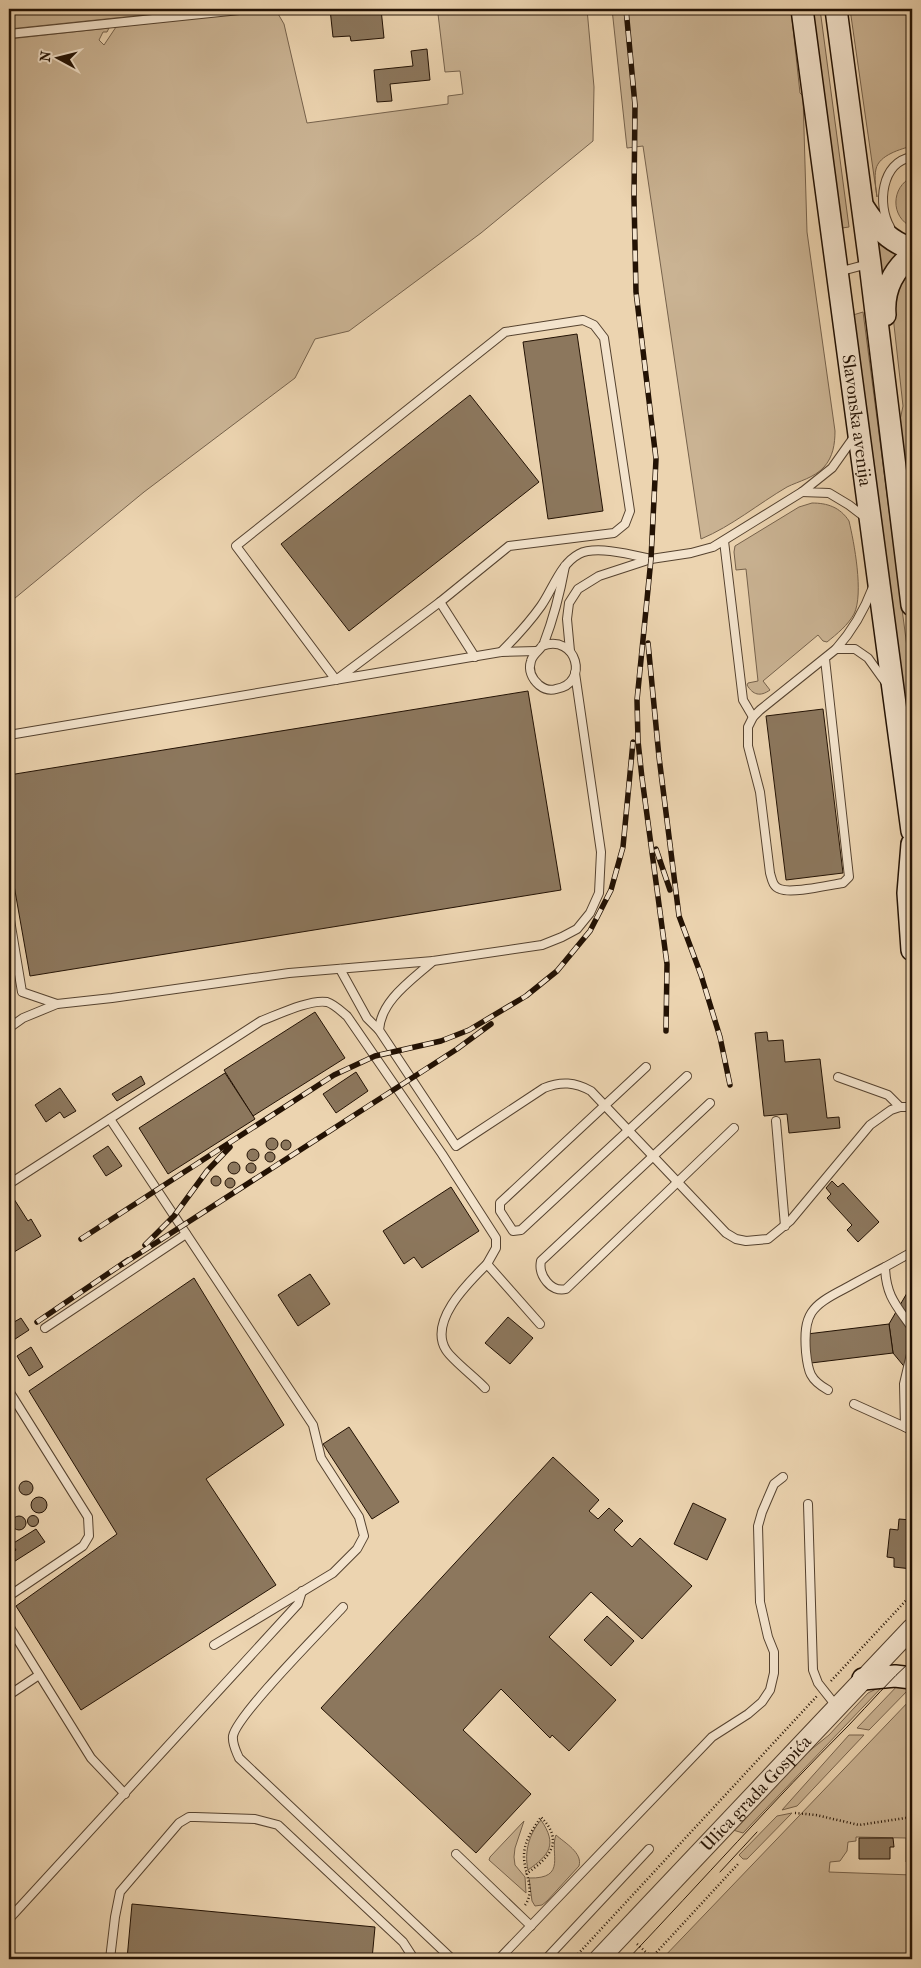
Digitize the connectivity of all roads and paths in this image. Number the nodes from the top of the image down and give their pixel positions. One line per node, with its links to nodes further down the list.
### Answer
1 (249, 9): 4 (lane)
2 (802, 9): 9 (main road, Slavonska avenija)
3 (836, 9): 6 (main road, Slavonska avenija)
4 (9, 34)
5 (912, 158): 7 (lane)
6 (863, 207): 7 (main road); 8 (main road, Slavonska avenija)
7 (909, 248): 10 (main road)
8 (870, 264): 9 (lane); 10 (main road, Slavonska avenija)
9 (836, 273): 11 (main road, Slavonska avenija)
10 (881, 355): 19 (main road, Slavonska avenija)
11 (858, 431): 12 (lane); 13 (main road, Slavonska avenija)
12 (802, 492): 13 (lane); 14 (lane)
13 (871, 522): 17 (main road, Slavonska avenija)
14 (724, 541): 15 (lane); 29 (lane)
15 (651, 559): 16 (lane); 22 (lane)
16 (565, 566): 20 (lane); 23 (lane)
17 (878, 574): 21 (lane); 28 (main road, Slavonska avenija)
18 (440, 602): 24 (lane); 27 (lane); 27 (lane)
19 (912, 605)
20 (539, 649): 22 (lane); 23 (lane); 26 (lane)
21 (836, 649): 25 (lane); 28 (lane)
22 (570, 650): 26 (lane)
23 (501, 652): 24 (lane)
24 (475, 657): 27 (lane)
25 (824, 658): 29 (lane); 29 (lane)
26 (575, 673): 35 (lane)
27 (336, 680): 30 (lane)
28 (895, 693): 31 (main road, Slavonska avenija)
29 (753, 717)
30 (9, 735)
31 (912, 831)
32 (912, 844): 34 (main road)
33 (9, 914): 37 (lane)
34 (912, 950)
35 (433, 961): 36 (lane); 39 (lane)
36 (340, 969): 37 (lane); 39 (lane)
37 (57, 1004): 38 (lane)
38 (9, 1028)
39 (379, 1030): 44 (lane)
40 (646, 1067): 44 (lane)
41 (687, 1076): 50 (lane)
42 (838, 1076): 45 (lane)
43 (710, 1103): 51 (lane)
44 (605, 1105): 50 (lane); 50 (lane)
45 (900, 1107): 46 (lane); 54 (lane)
46 (912, 1107)
47 (110, 1119): 53 (lane); 55 (lane); 57 (lane)
48 (776, 1121): 54 (lane)
49 (734, 1128): 52 (lane)
50 (629, 1130): 51 (lane)
51 (653, 1157): 52 (lane); 52 (lane)
52 (678, 1182): 54 (lane)
53 (9, 1184)
54 (785, 1226)
55 (186, 1234): 60 (lane); 70 (lane)
56 (912, 1255): 58 (lane)
57 (487, 1264): 59 (lane); 63 (lane)
58 (885, 1267): 61 (lane); 64 (lane)
59 (540, 1324)
60 (45, 1328)
61 (912, 1328)
62 (912, 1350): 67 (lane)
63 (486, 1388)
64 (828, 1390)
65 (9, 1391): 71 (lane)
66 (854, 1404): 67 (lane)
67 (909, 1429)
68 (783, 1477): 91 (lane)
69 (808, 1504): 80 (lane)
70 (302, 1591): 75 (lane); 81 (lane)
71 (9, 1596)
72 (343, 1607): 96 (lane)
73 (9, 1626): 76 (lane)
74 (912, 1628): 78 (street, Ulica grada Gospića)
75 (214, 1645)
76 (39, 1675): 79 (lane); 81 (lane)
77 (912, 1678): 78 (main road)
78 (862, 1680): 80 (street, Ulica grada Gospića)
79 (9, 1695)
80 (837, 1707): 99 (street, Ulica grada Gospića)
81 (126, 1794): 90 (lane)
82 (726, 1795): 93 (path)
83 (796, 1814): 84 (path)
84 (912, 1817)
85 (649, 1849): 98 (lane)
86 (456, 1854): 89 (lane)
87 (739, 1863): 92 (path)
88 (526, 1874): 88 (path); 89 (path)
89 (518, 1915): 91 (lane)
90 (9, 1919)
91 (530, 1926): 97 (lane)
92 (633, 1940)
93 (578, 1954)
94 (110, 1959): 95 (lane)
95 (414, 1959)
96 (452, 1959)
97 (499, 1959)
98 (546, 1959)
99 (599, 1959)

